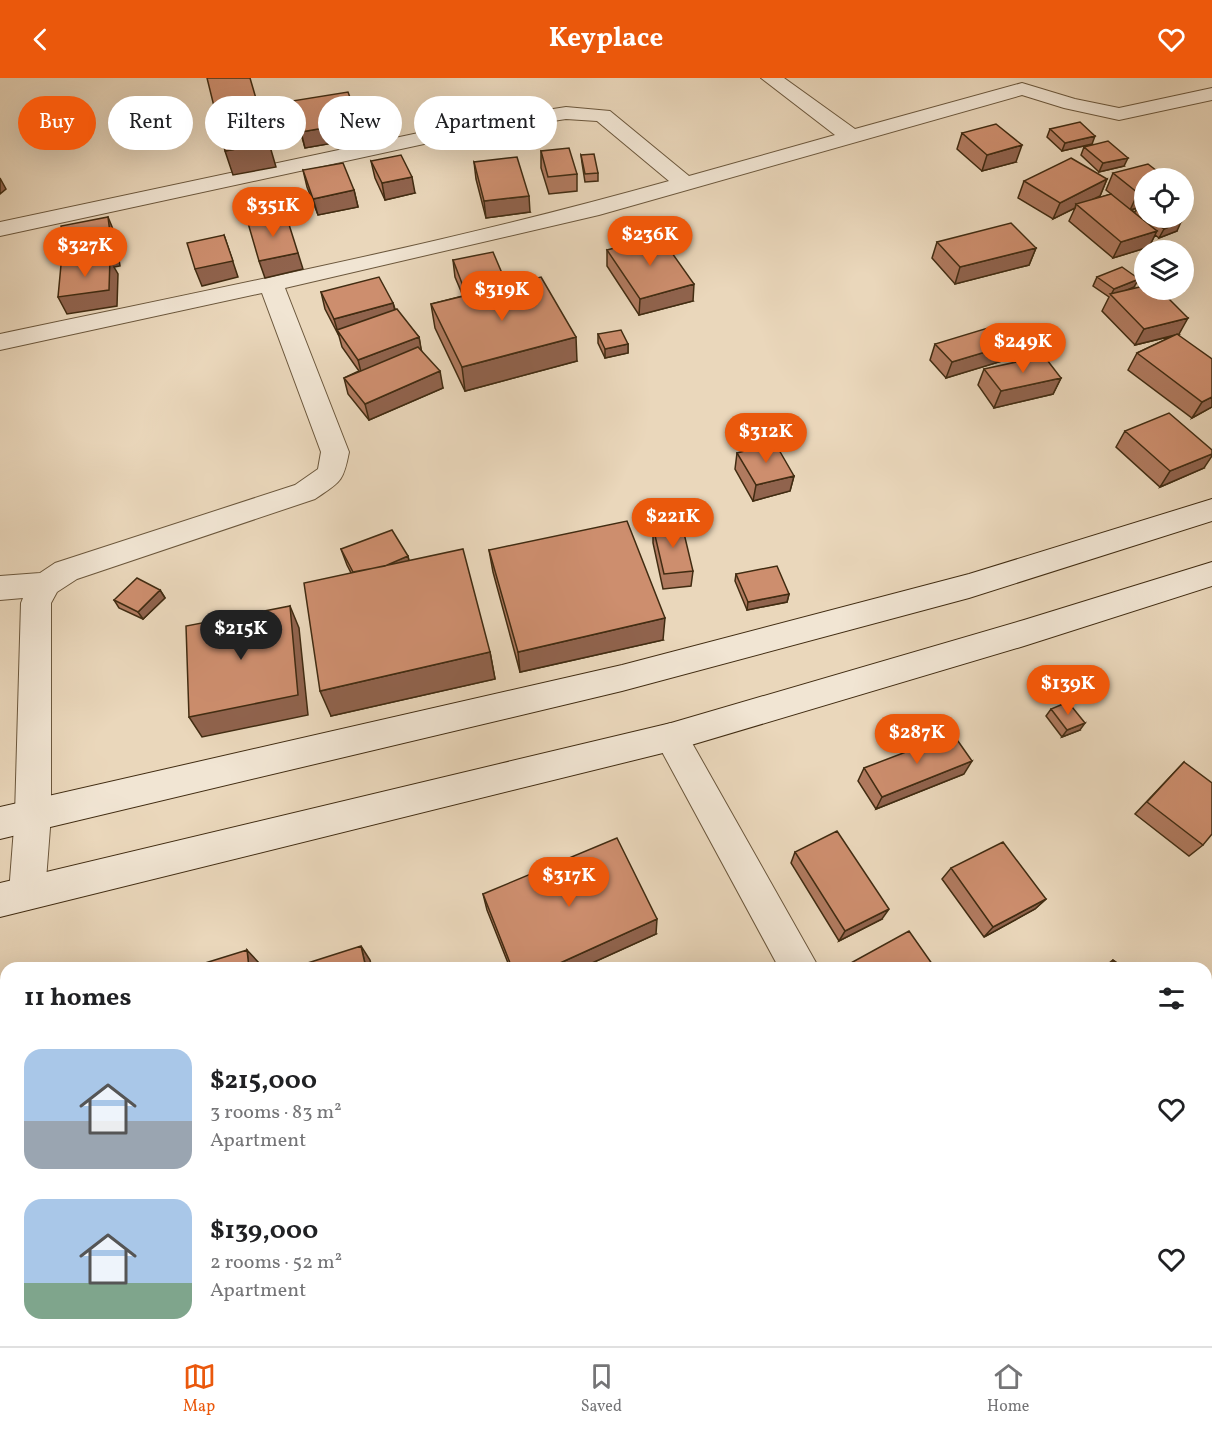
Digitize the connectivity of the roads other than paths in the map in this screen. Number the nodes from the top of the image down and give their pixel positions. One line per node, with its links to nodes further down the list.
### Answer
1 (771, 78): 4 (street)
2 (1015, 83): 3 (street); 4 (street)
3 (1212, 94)
4 (852, 136): 5 (street)
5 (684, 184): 6 (street); 7 (street)
6 (0, 229)
7 (271, 284): 8 (street); 11 (street)
8 (0, 342)
9 (1212, 510): 14 (street)
10 (1212, 574): 13 (street)
11 (46, 584): 12 (street); 14 (street)
12 (0, 588)
13 (670, 737): 16 (street); 17 (street)
14 (33, 815): 15 (street); 16 (street)
15 (0, 823)
16 (13, 897)
17 (797, 962)

